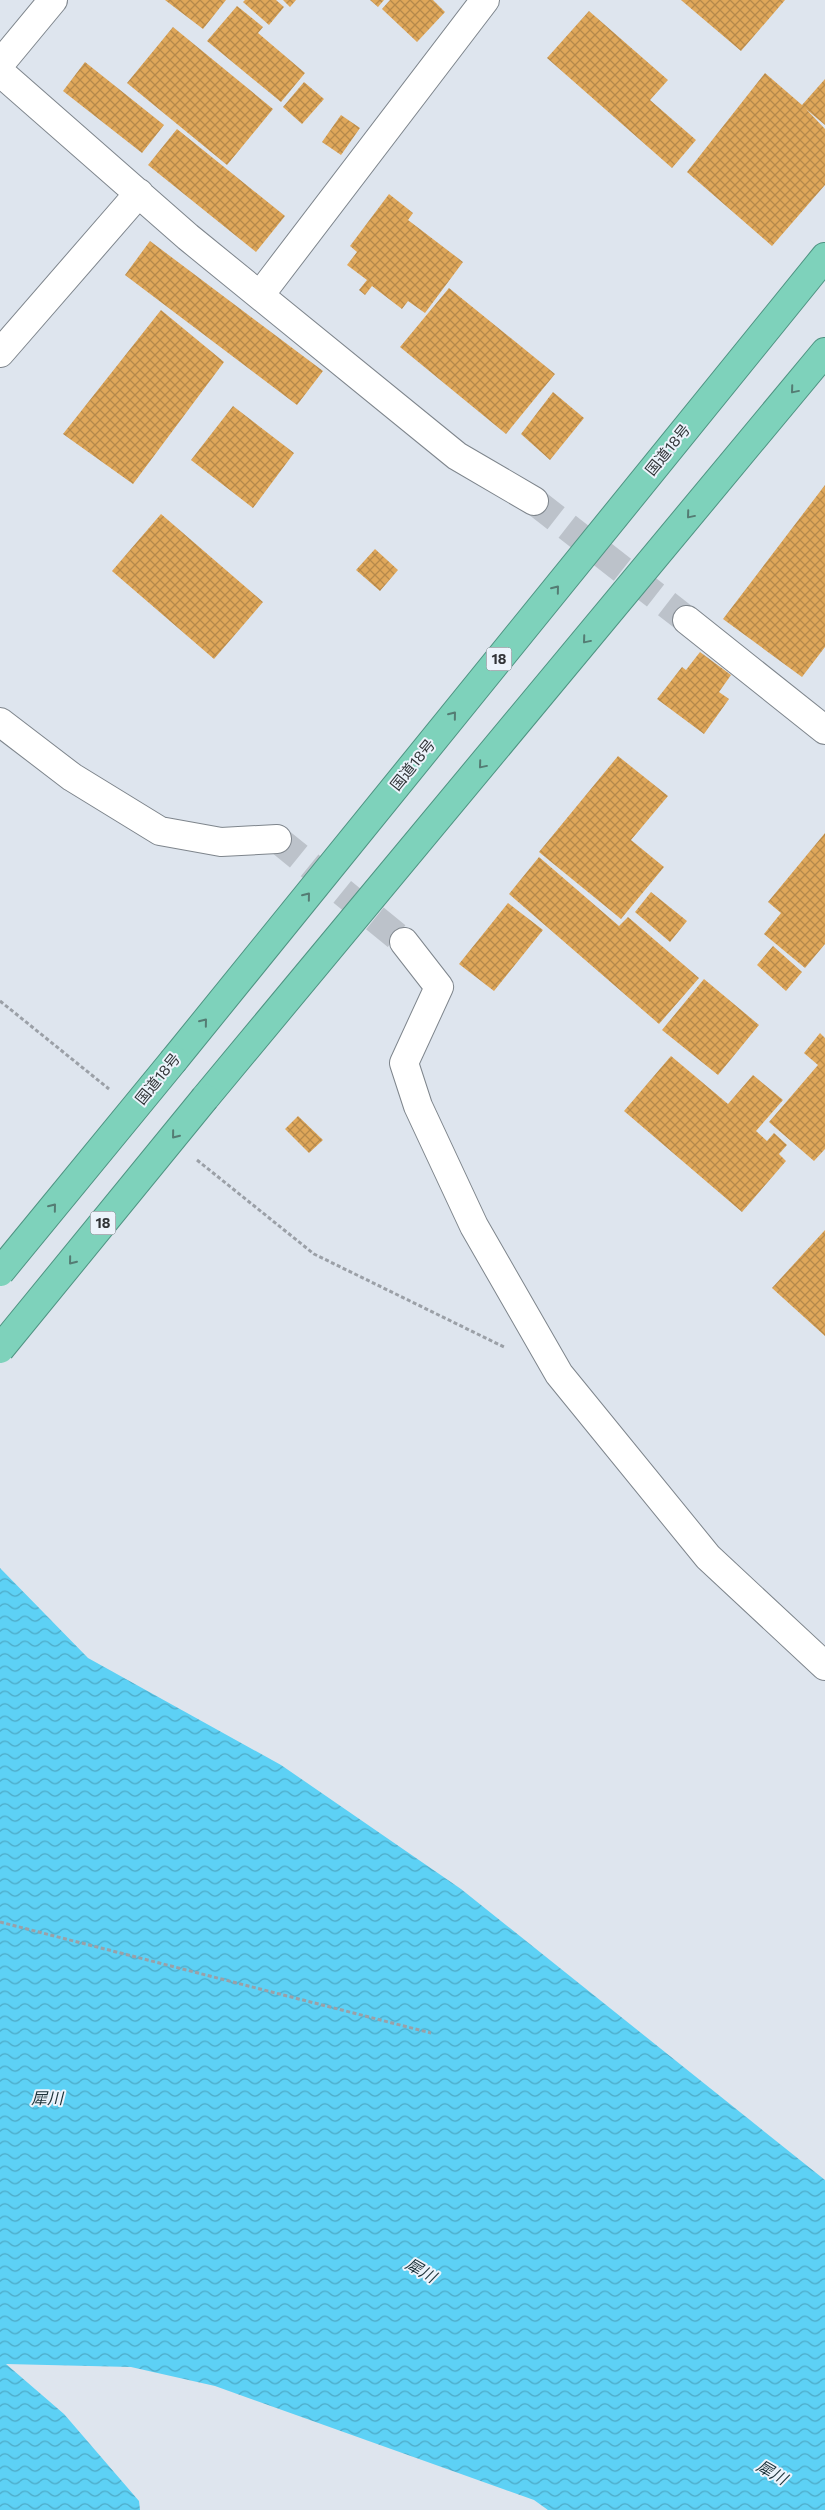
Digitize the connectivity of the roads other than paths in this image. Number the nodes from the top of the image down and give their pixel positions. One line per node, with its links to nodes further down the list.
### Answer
1 (53, 0): 3 (street)
2 (485, 0): 7 (street)
3 (0, 64)
4 (0, 72): 5 (street)
5 (138, 193): 7 (street); 9 (street)
6 (825, 257): 16 (highway, 国道18号 / 18, one-way to 6, bridge)
7 (260, 295): 10 (street)
8 (825, 352): 17 (highway, 18, one-way to 17, bridge)
9 (0, 353)
10 (534, 501)
11 (687, 620): 13 (street)
12 (0, 722): 14 (street)
13 (825, 730)
14 (277, 839)
15 (404, 942): 18 (street)
16 (0, 1272)
17 (0, 1348)
18 (825, 1666)

